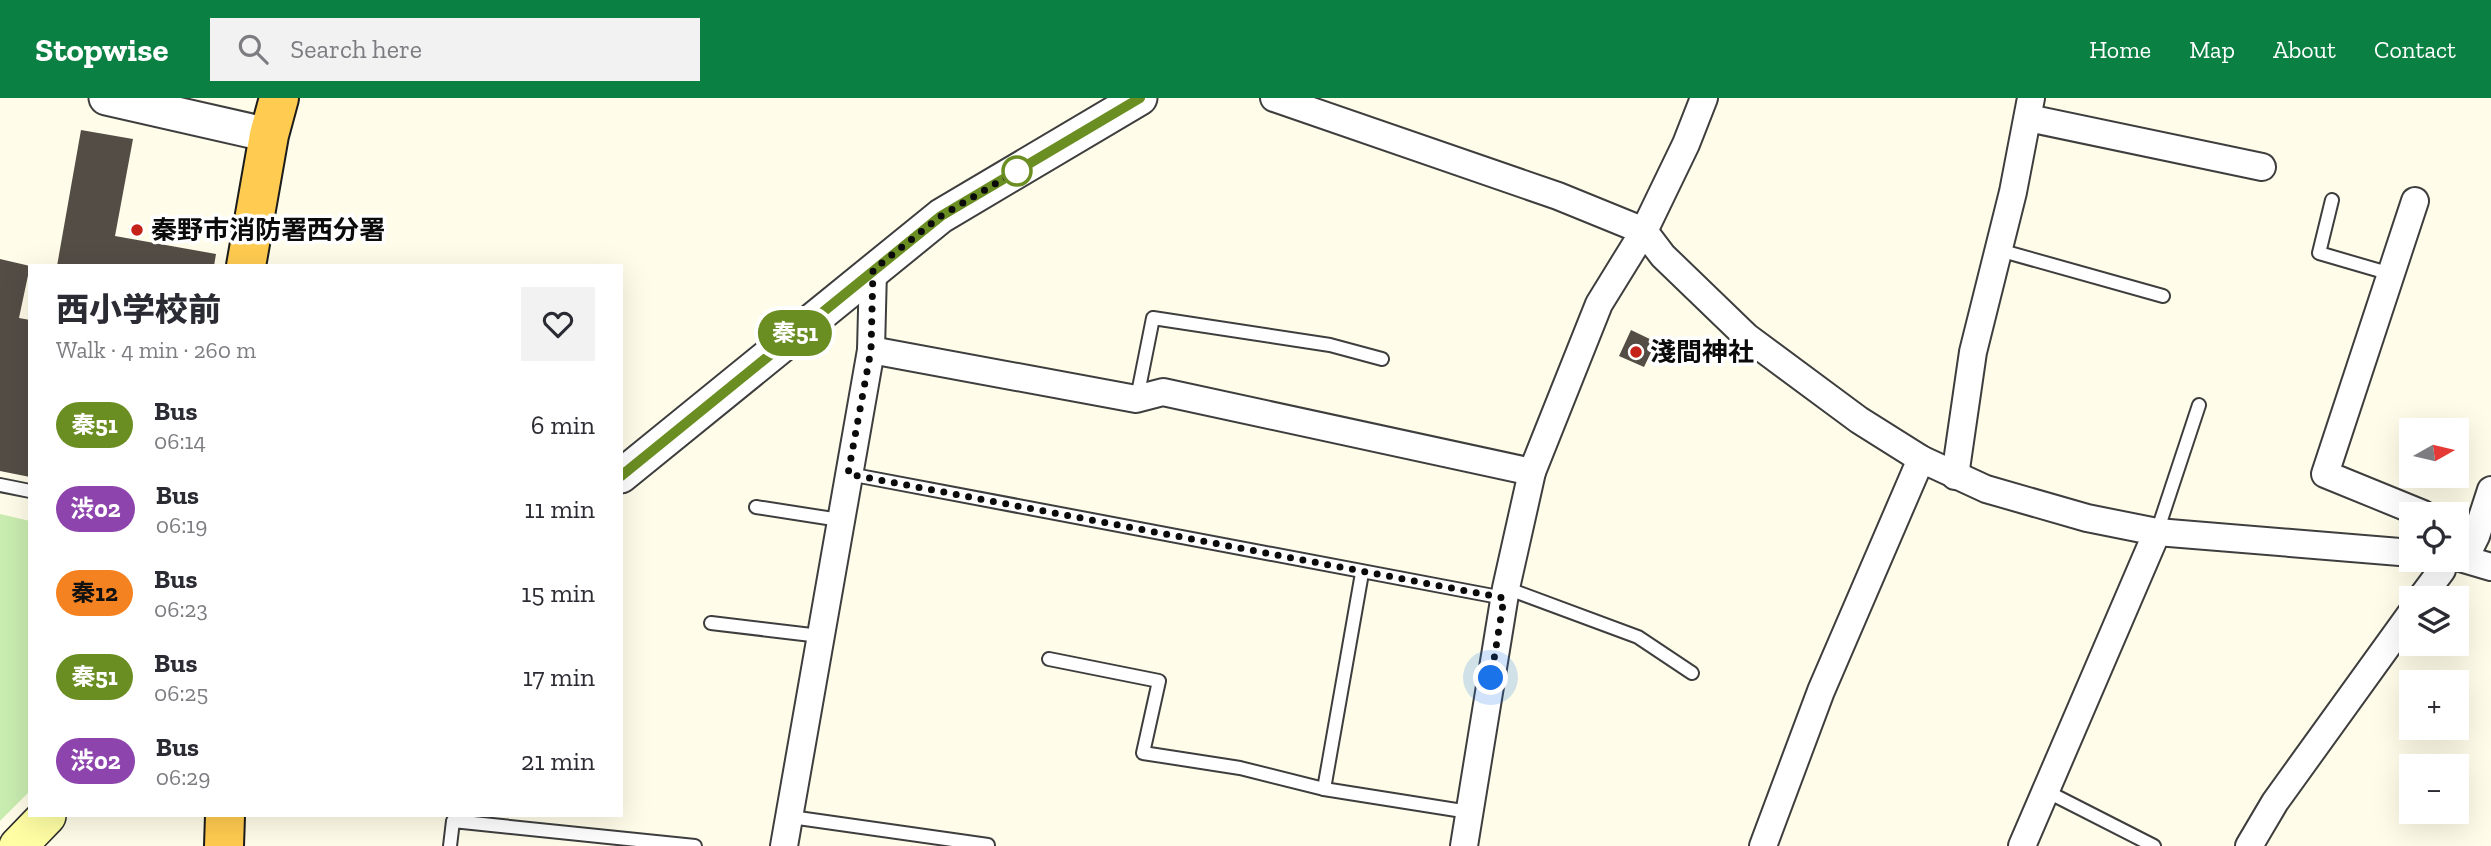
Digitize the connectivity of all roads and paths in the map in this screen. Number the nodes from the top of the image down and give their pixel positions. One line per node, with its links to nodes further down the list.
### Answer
1 (106, 98): 7 (street)
2 (279, 98): 7 (highway)
3 (1140, 98): 14 (street)
4 (1274, 98): 11 (street)
5 (1704, 98): 11 (street)
6 (2030, 108): 8 (street); 12 (street)
7 (269, 135): 13 (highway)
8 (2262, 167)
9 (2332, 200): 15 (lane)
10 (2415, 201): 15 (street)
11 (1644, 231): 21 (street); 22 (street)
12 (1998, 250): 16 (lane); 25 (street)
13 (246, 264)
14 (873, 270): 17 (street); 23 (street)
15 (2391, 274): 29 (street)
16 (2163, 296)
17 (871, 350): 19 (street); 24 (street)
18 (1382, 359): 19 (lane)
19 (1136, 399): 22 (street)
20 (2199, 405): 33 (lane)
21 (1922, 459): 25 (street); 57 (street)
22 (1532, 472): 38 (street)
23 (623, 474)
24 (848, 474): 31 (street); 37 (lane)
25 (1955, 476): 33 (street)
26 (0, 485): 28 (lane)
27 (2491, 490): 32 (street)
28 (28, 492)
29 (2399, 504)
30 (756, 507): 31 (lane)
31 (840, 520): 41 (street)
32 (2469, 531)
33 (2157, 532): 34 (street); 45 (street)
34 (2399, 552)
35 (2469, 554): 36 (street)
36 (2491, 567)
37 (1362, 573): 38 (lane); 44 (lane)
38 (1505, 593): 43 (lane); 46 (street)
39 (710, 623): 41 (lane)
40 (2399, 630): 60 (street)
41 (820, 636): 49 (street)
42 (1049, 659): 44 (lane)
43 (1692, 673)
44 (1324, 789): 46 (lane)
45 (2044, 789): 58 (street); 59 (lane)
46 (1469, 812): 56 (street)
47 (46, 817): 51 (main road)
48 (225, 817): 52 (highway)
49 (791, 817): 50 (lane); 55 (street)
50 (988, 845)
51 (18, 846)
52 (224, 846)
53 (450, 846): 54 (lane)
54 (695, 846)
55 (785, 846)
56 (1464, 846)
57 (1763, 846)
58 (2022, 846)
59 (2154, 846)
60 (2249, 846)

